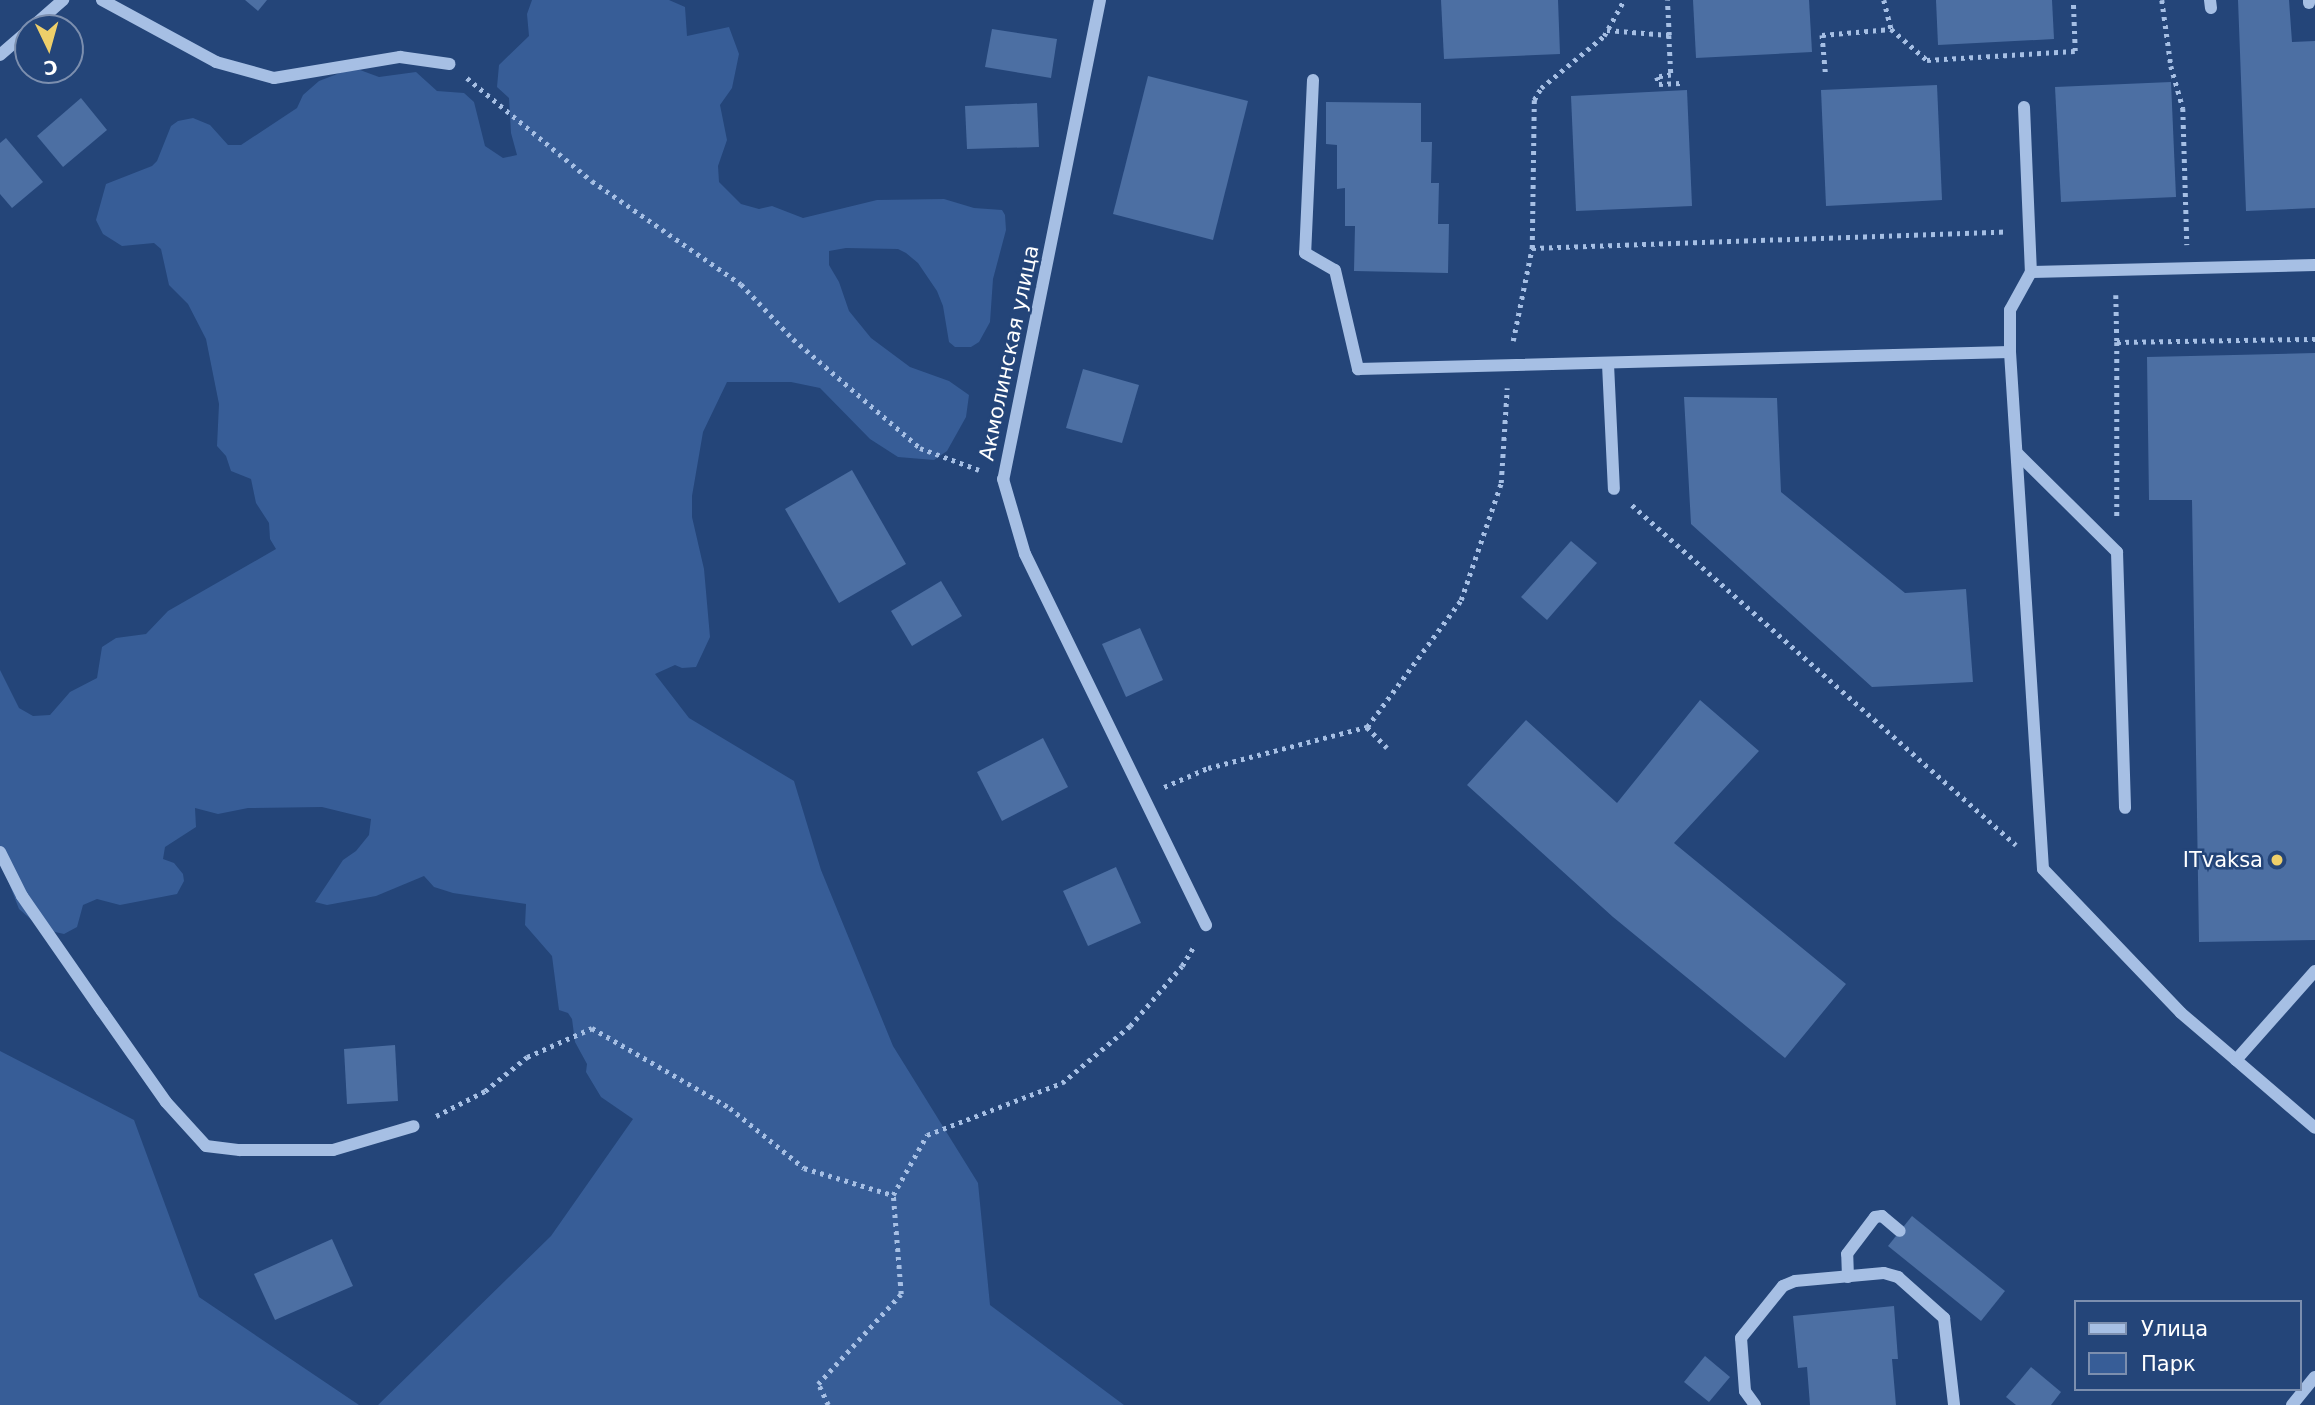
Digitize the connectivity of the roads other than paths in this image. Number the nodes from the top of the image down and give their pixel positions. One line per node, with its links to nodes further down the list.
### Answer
1 (62, 0): 4 (street)
2 (102, 0): 7 (street)
3 (1100, 0): 18 (street, Акмолинская улица)
4 (46, 14)
5 (14, 42): 6 (street)
6 (0, 55)
7 (450, 64)
8 (1313, 80): 13 (street)
9 (2024, 107): 11 (street)
10 (2315, 265): 11 (street)
11 (2031, 272): 12 (street)
12 (2010, 352): 13 (street); 14 (street)
13 (1608, 364): 15 (street)
14 (2017, 453): 16 (street); 20 (street)
15 (1614, 489)
16 (2125, 808)
17 (0, 852): 21 (street)
18 (1206, 925)
19 (2315, 971): 20 (street)
20 (2236, 1060): 22 (street)
21 (414, 1126)
22 (2315, 1128)
23 (1900, 1231): 24 (street)
24 (1848, 1276): 26 (street); 27 (street)
25 (2315, 1377): 28 (street)
26 (1755, 1405)
27 (1954, 1405)
28 (2292, 1405)

